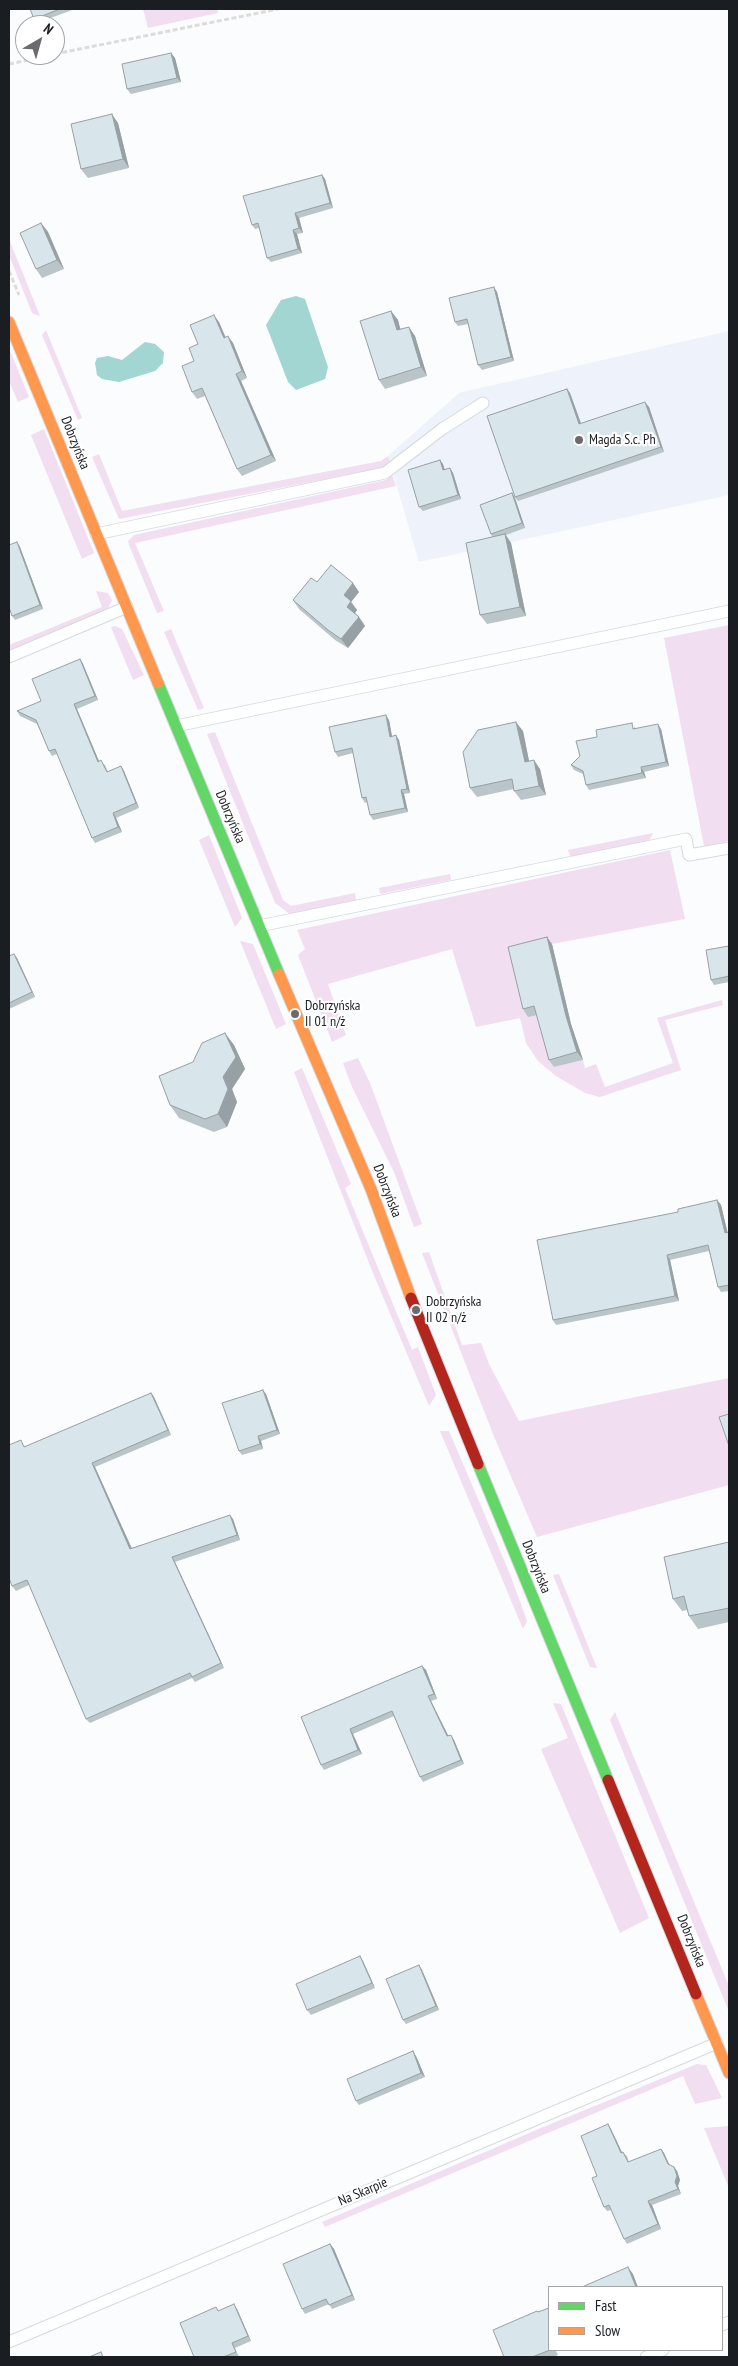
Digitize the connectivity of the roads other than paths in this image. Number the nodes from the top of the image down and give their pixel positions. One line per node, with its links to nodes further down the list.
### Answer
1 (9, 322): 3 (street, Dobrzyńska)
2 (483, 403): 3 (lane)
3 (96, 534): 4 (street, Dobrzyńska)
4 (127, 607): 6 (lane); 7 (street, Dobrzyńska)
5 (729, 611): 7 (lane)
6 (9, 657)
7 (176, 726): 9 (street, Dobrzyńska)
8 (729, 848): 9 (lane)
9 (259, 926): 10 (street, Dobrzyńska)
10 (717, 2043): 11 (street, Dobrzyńska); 12 (lane, Na Skarpie)
11 (729, 2073)
12 (9, 2342)
13 (661, 2351): 14 (lane)
14 (646, 2357)

